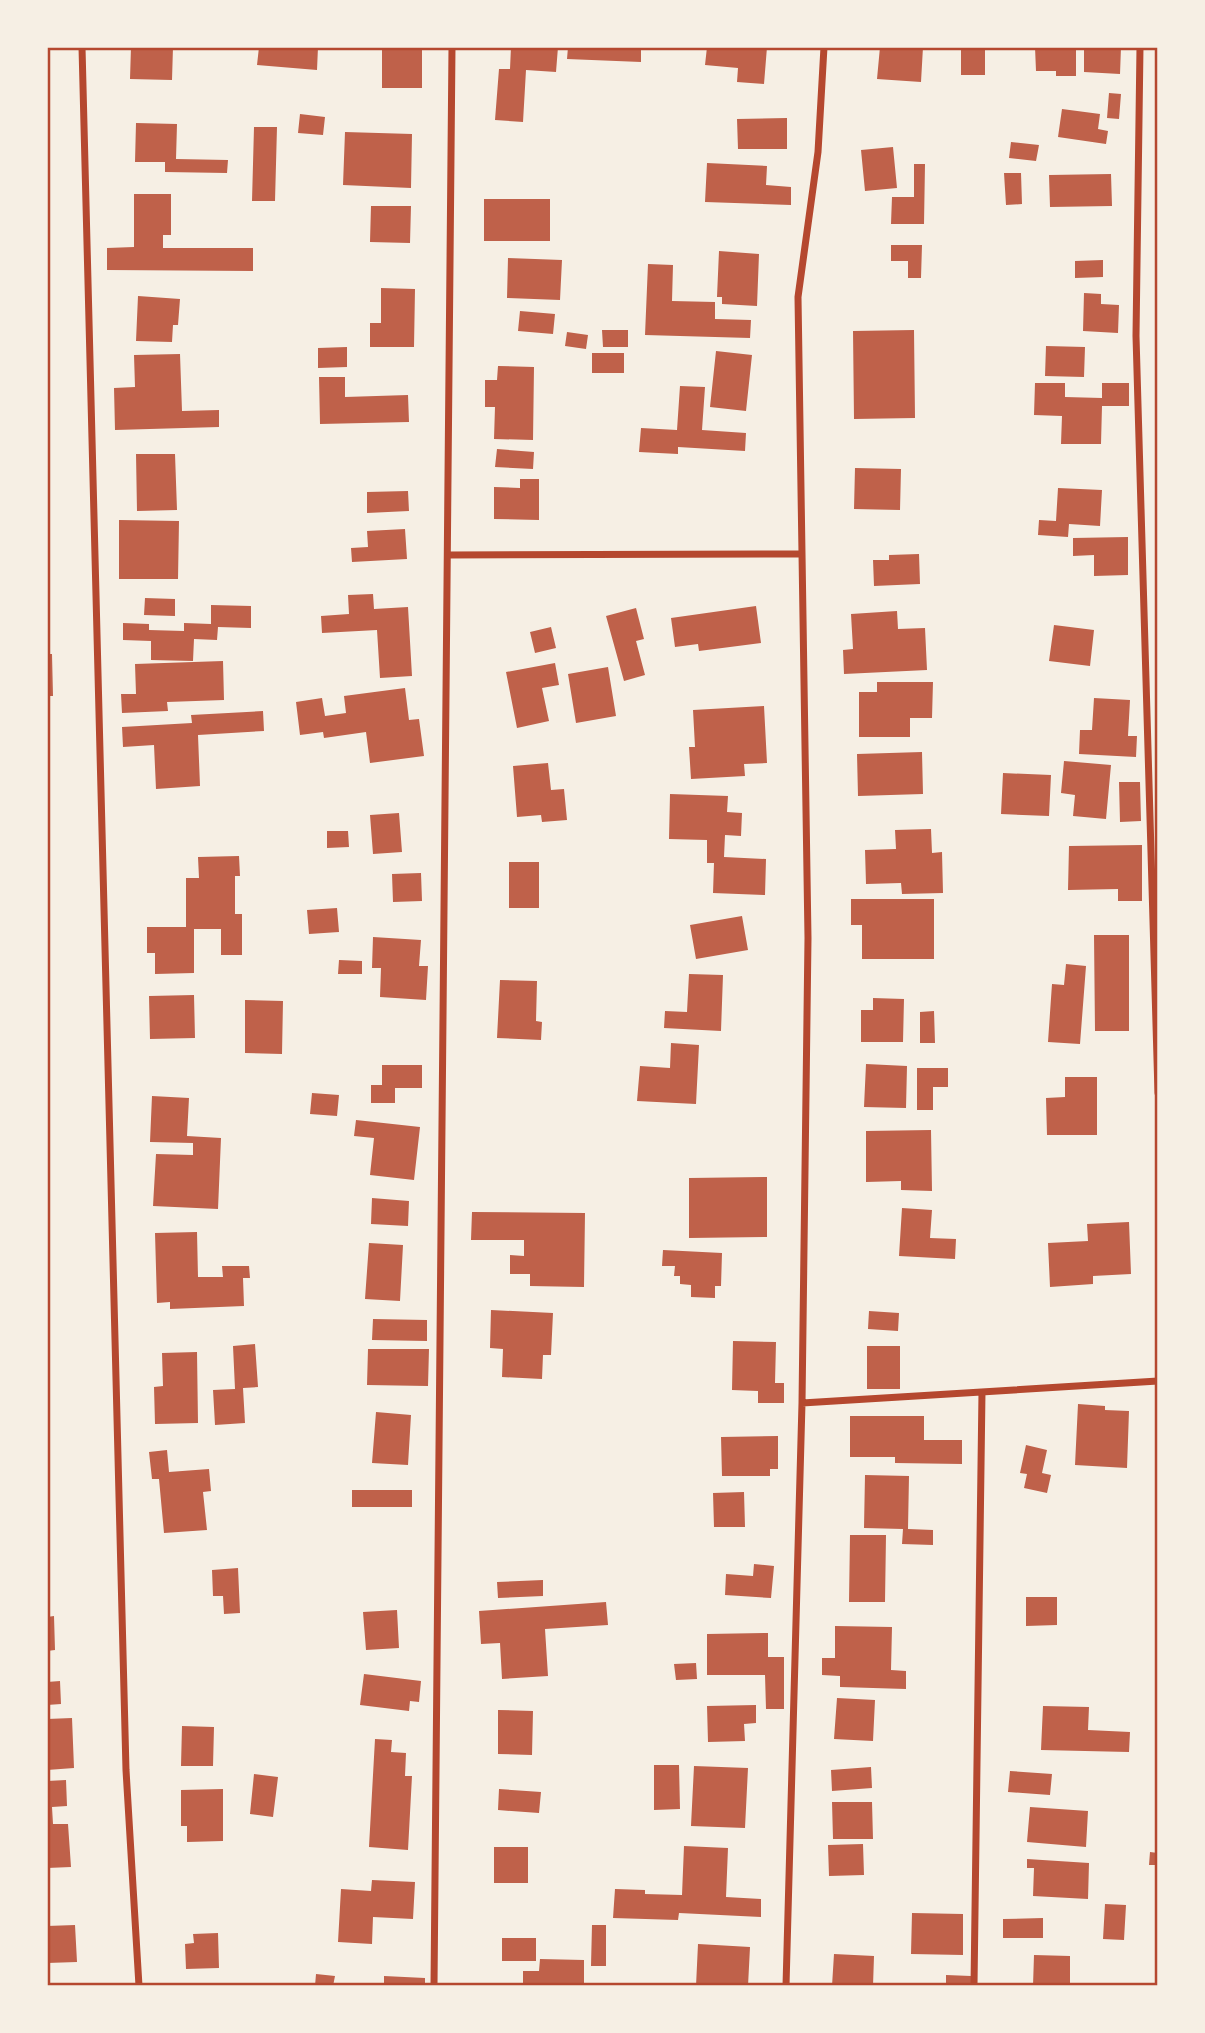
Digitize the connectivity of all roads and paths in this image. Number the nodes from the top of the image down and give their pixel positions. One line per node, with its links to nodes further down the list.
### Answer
1 (82, 47): 11 (street)
2 (452, 47): 6 (street)
3 (824, 47): 5 (street)
4 (1140, 47): 7 (street)
5 (802, 554): 6 (street); 10 (street)
6 (448, 555): 12 (street)
7 (1158, 1093)
8 (1158, 1381): 9 (street)
9 (982, 1392): 10 (street); 14 (street)
10 (802, 1403): 13 (street)
11 (139, 1986)
12 (434, 1986)
13 (786, 1986)
14 (974, 1986)

